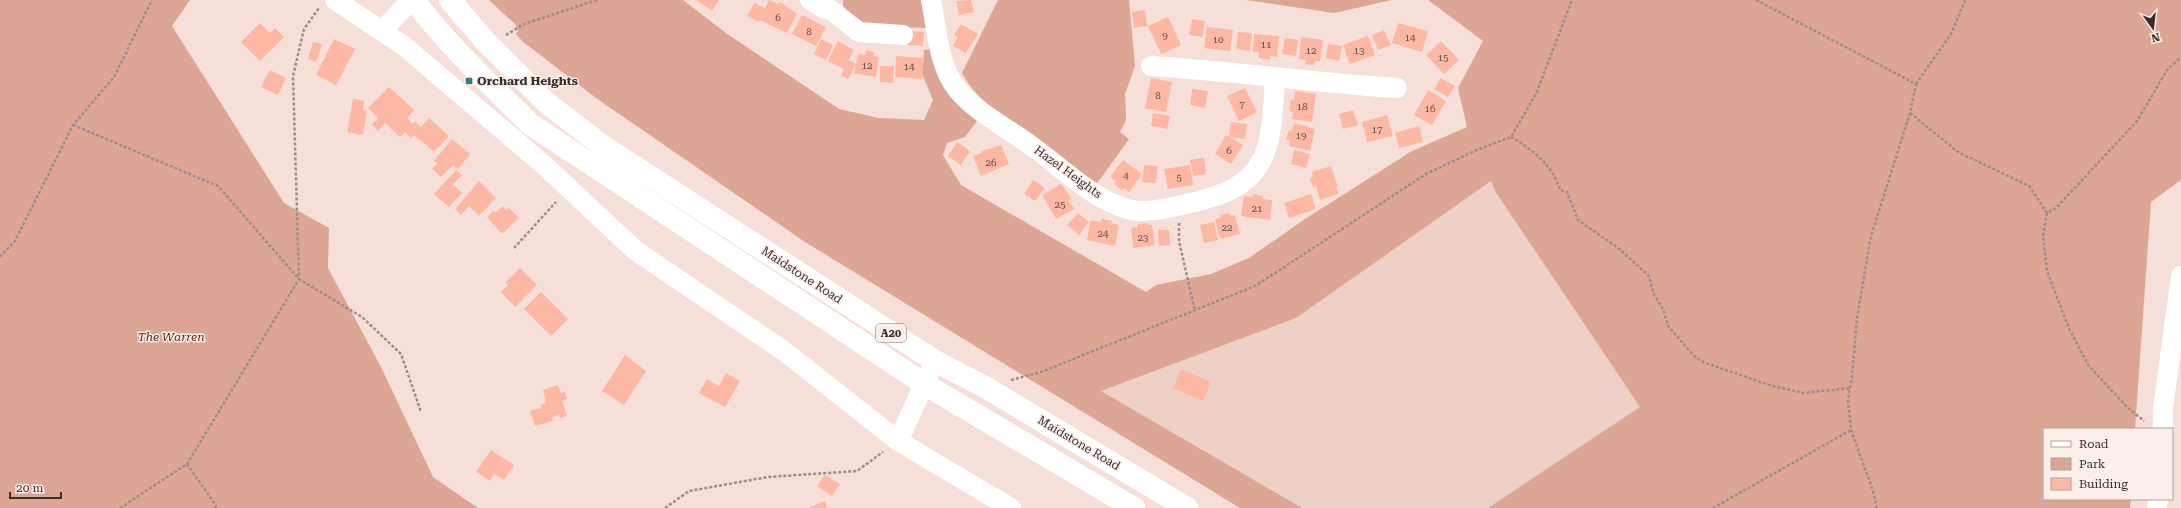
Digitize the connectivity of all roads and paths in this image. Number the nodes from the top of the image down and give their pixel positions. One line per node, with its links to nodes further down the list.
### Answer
1 (152, 0): 22 (path)
2 (411, 0): 13 (street)
3 (414, 0): 33 (main road, Maidstone Road / A20)
4 (450, 0): 32 (main road, Maidstone Road / A20)
5 (597, 0): 15 (path)
6 (810, 0): 12 (street)
7 (931, 0): 25 (street, Hazel Heights)
8 (1572, 0): 23 (path)
9 (1756, 0): 19 (path)
10 (1965, 0): 19 (path)
11 (328, 3): 13 (street); 30 (path)
12 (834, 5): 14 (street)
13 (382, 31): 24 (street)
14 (903, 35)
15 (502, 37)
16 (2181, 57): 26 (path)
17 (1151, 66): 18 (street)
18 (1275, 78): 20 (street); 25 (street, Hazel Heights)
19 (1916, 84): 21 (path)
20 (1397, 88)
21 (1910, 113): 26 (path); 35 (path)
22 (73, 125): 28 (path); 30 (path)
23 (1511, 137): 31 (path); 35 (path)
24 (569, 188): 27 (path); 39 (street)
25 (1182, 205): 31 (path)
26 (2047, 213): 37 (path)
27 (514, 248)
28 (0, 257)
29 (2181, 276): 37 (street)
30 (299, 279): 36 (path); 40 (path)
31 (1195, 311): 34 (path)
32 (935, 361): 33 (street); 34 (main road, Maidstone Road / A20)
33 (926, 385): 39 (street); 45 (main road, Maidstone Road / A20)
34 (985, 387): 46 (main road, Maidstone Road / A20)
35 (1850, 388): 38 (path)
36 (421, 412)
37 (2156, 427)
38 (1851, 430): 47 (path); 48 (path)
39 (898, 441): 43 (path); 44 (street)
40 (187, 464): 41 (path); 42 (path)
41 (120, 508)
42 (216, 508)
43 (665, 508)
44 (1011, 508)
45 (1134, 508)
46 (1187, 508)
47 (1713, 508)
48 (1877, 508)

